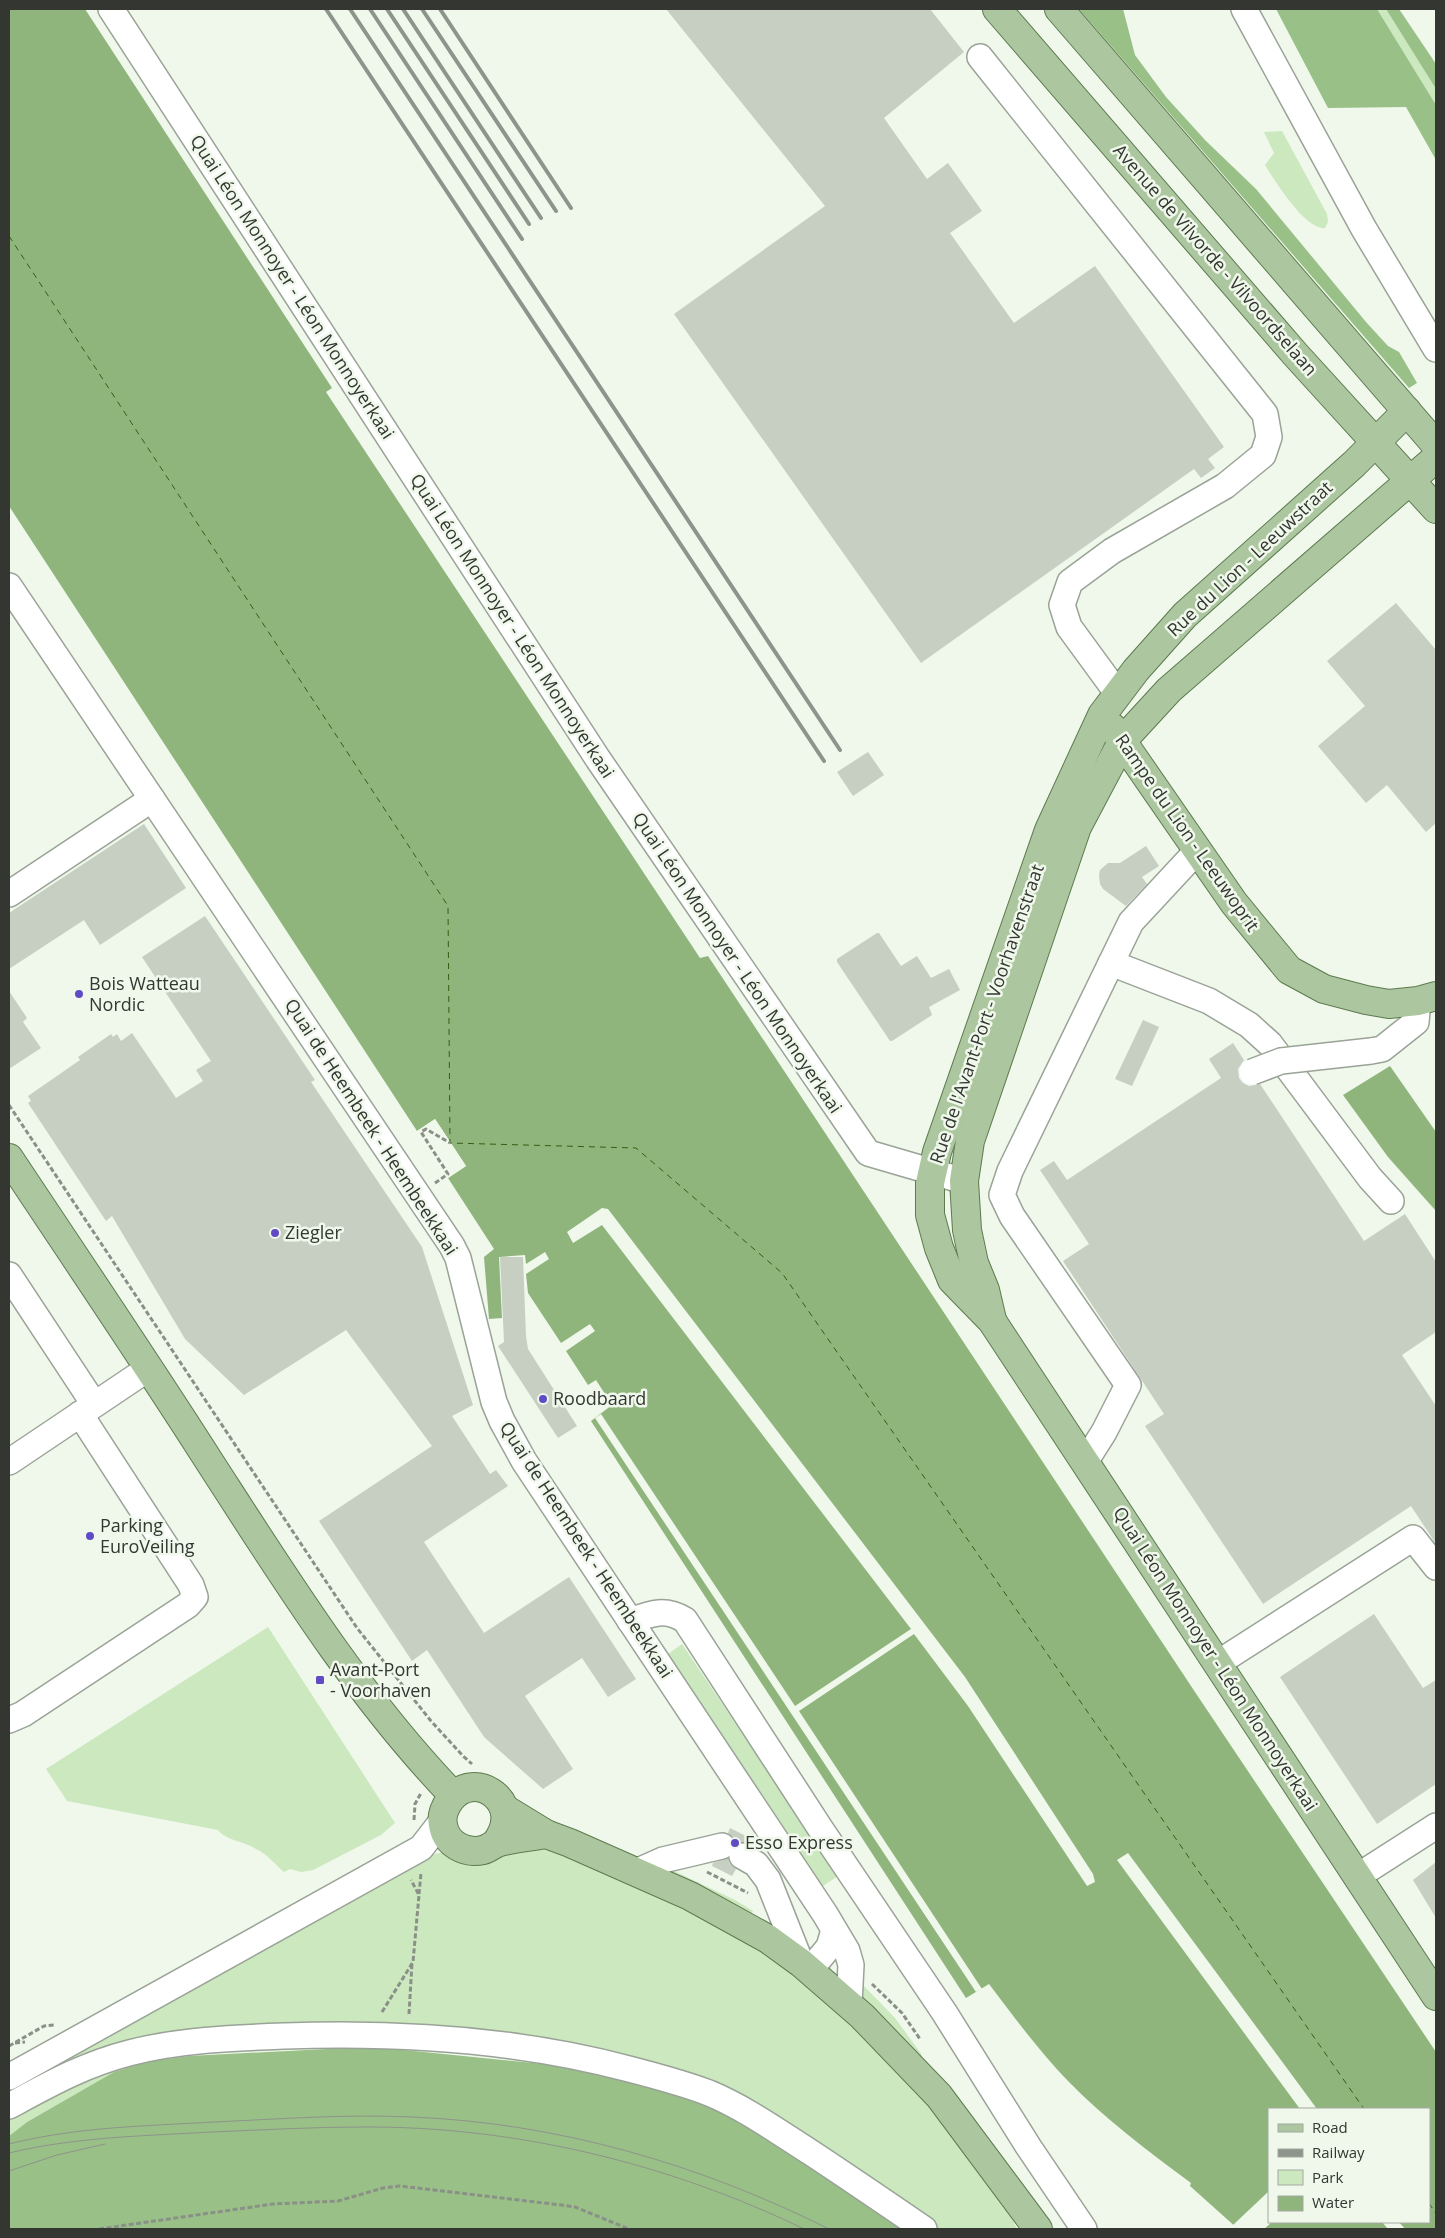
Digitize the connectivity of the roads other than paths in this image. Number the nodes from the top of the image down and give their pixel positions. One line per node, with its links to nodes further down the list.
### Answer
1 (111, 9): 23 (street, Quai Léon Monnoyer - Léon Monnoyerkaai)
2 (997, 9): 8 (main road, Avenue de Vilvorde - Vilvoordselaan)
3 (1059, 9): 7 (main road)
4 (1244, 9): 6 (street)
5 (980, 57): 14 (street)
6 (1436, 349)
7 (1407, 411): 8 (main road, Rue du Lion - Leeuwstraat); 9 (main road)
8 (1374, 443): 11 (main road, Avenue de Vilvorde - Vilvoordselaan); 14 (main road, Rue du Lion - Leeuwstraat)
9 (1436, 445)
10 (1436, 458): 11 (main road)
11 (1411, 481): 12 (main road, Avenue de Vilvorde - Vilvoordselaan); 15 (main road)
12 (1436, 509)
13 (9, 586): 16 (street, Quai de Heembeek - Heembeekkaai)
14 (1110, 705): 15 (main road, Rampe du Lion - Leeuwoprit); 23 (main road, Rue de l'Avant-Port - Voorhavenstraat)
15 (1123, 740): 17 (main road, Rampe du Lion - Leeuwoprit); 24 (main road, Rue de l'Avant-Port - Voorhavenstraat)
16 (152, 800): 18 (street); 33 (street, Quai de Heembeek - Heembeekkaai)
17 (1197, 851): 19 (street); 20 (main road, Rampe du Lion - Leeuwoprit)
18 (9, 894)
19 (1111, 963): 25 (street); 31 (street)
20 (1427, 999): 21 (street, bridge)
21 (1252, 1072)
22 (9, 1158): 28 (main road)
23 (933, 1172): 24 (street, Quai Léon Monnoyer - Léon Monnoyerkaai); 27 (main road, Rue de l'Avant-Port - Voorhavenstraat)
24 (964, 1181): 27 (main road, Rue de l'Avant-Port - Voorhavenstraat)
25 (1391, 1201)
26 (9, 1275): 29 (street)
27 (992, 1322): 31 (main road, Quai Léon Monnoyer - Léon Monnoyerkaai)
28 (149, 1368): 29 (street); 36 (main road)
29 (87, 1409): 30 (street); 35 (street)
30 (9, 1462)
31 (1086, 1462): 34 (main road, Quai Léon Monnoyer - Léon Monnoyerkaai)
32 (1436, 1567): 34 (street)
33 (630, 1621): 46 (street, Quai de Heembeek - Heembeekkaai); 56 (street)
34 (1218, 1663): 45 (main road, Quai Léon Monnoyer - Léon Monnoyerkaai)
35 (9, 1720)
36 (453, 1795): 37 (main road); 38 (main road)
37 (505, 1809): 40 (main road); 41 (main road)
38 (442, 1821): 42 (main road); 43 (street)
39 (1436, 1826): 45 (street)
40 (546, 1834): 41 (main road); 44 (main road)
41 (495, 1844): 42 (main road)
42 (455, 1845): 43 (street)
43 (421, 1848): 50 (street)
44 (636, 1872): 47 (main road); 47 (street)
45 (1358, 1876): 48 (main road, Quai Léon Monnoyer - Léon Monnoyerkaai)
46 (834, 1930): 47 (street); 49 (street, Quai de Heembeek - Heembeekkaai)
47 (805, 1966): 49 (main road)
48 (1436, 1996)
49 (849, 2003): 52 (main road)
50 (9, 2077)
51 (9, 2106): 53 (street)
52 (993, 2168): 54 (main road); 55 (main road)
53 (924, 2229)
54 (1025, 2229)
55 (1038, 2229)
56 (1084, 2229)

